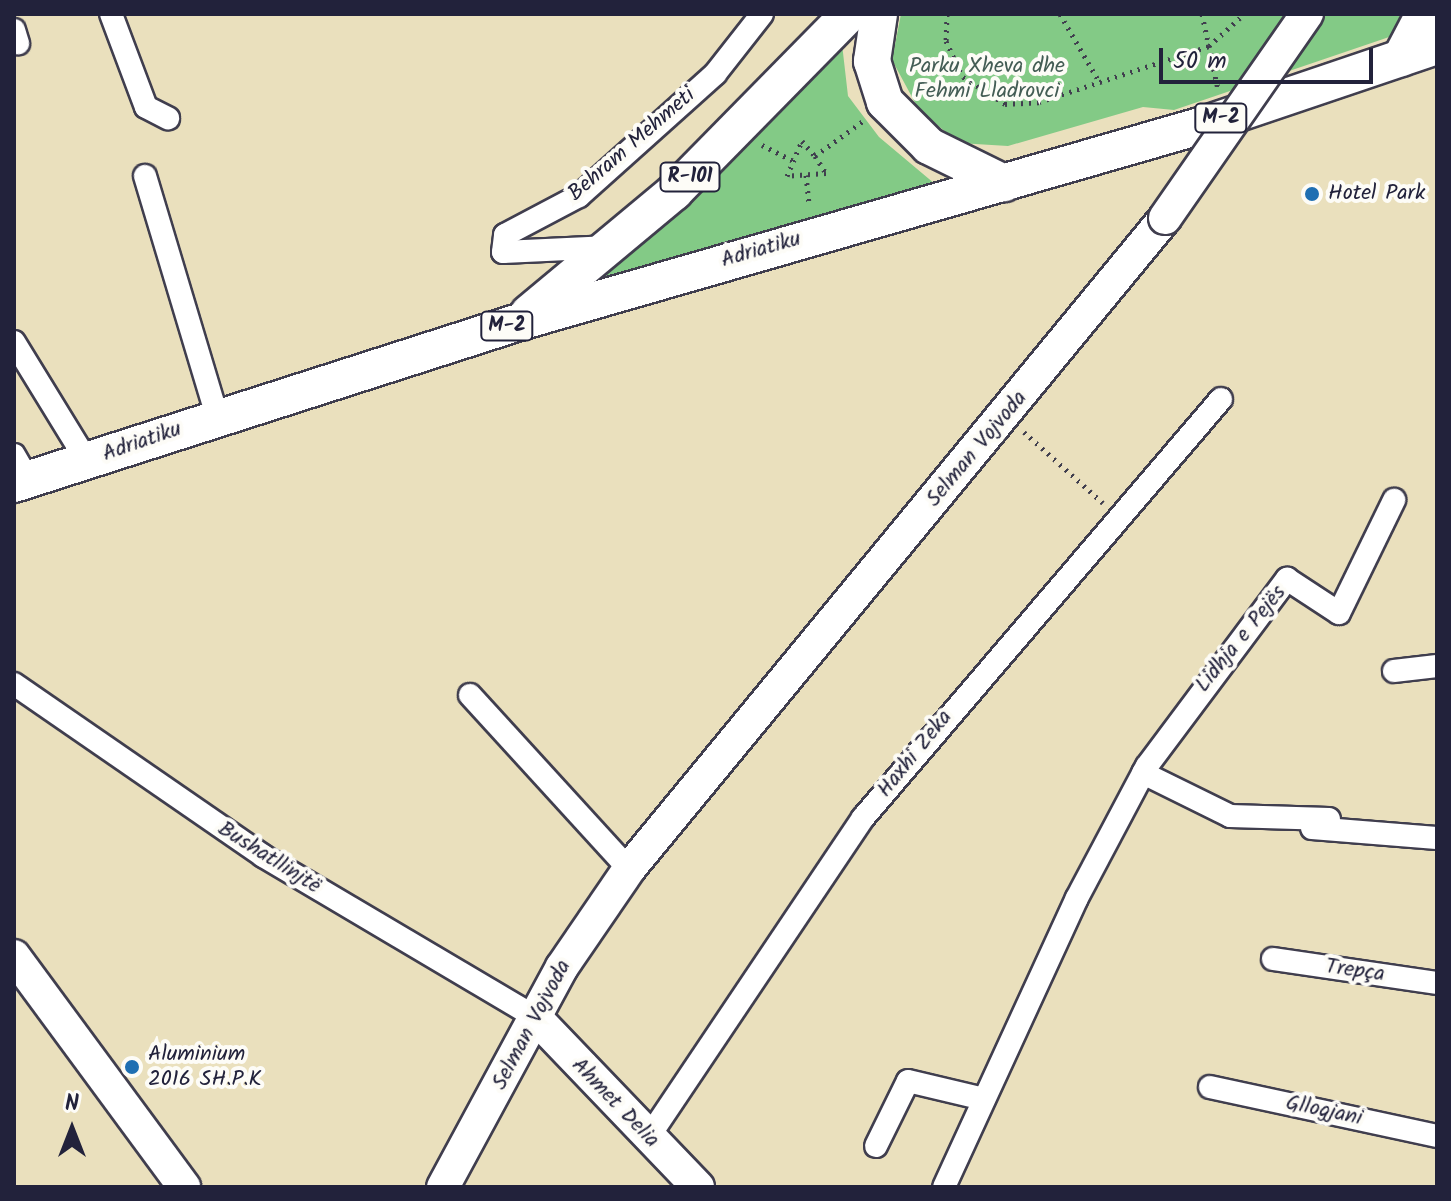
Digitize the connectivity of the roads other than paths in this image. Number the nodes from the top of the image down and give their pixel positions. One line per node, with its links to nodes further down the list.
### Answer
1 (111, 14): 9 (street)
2 (762, 14): 12 (street, Behram Mehmeti)
3 (849, 14): 12 (main road, R-101)
4 (879, 14): 11 (main road)
5 (1307, 14): 26 (main road, Selman Vojvoda, bridge)
6 (1424, 14): 8 (main road)
7 (1437, 46): 8 (main road, Adriatiku / M-2)
8 (1401, 58): 11 (main road, Adriatiku / M-2)
9 (168, 118)
10 (145, 176): 16 (street)
11 (1004, 183): 13 (main road, Adriatiku / M-2)
12 (610, 247): 13 (main road, R-101)
13 (516, 323): 16 (main road, Adriatiku / M-2)
14 (14, 342): 17 (street, Adriatiku)
15 (1221, 399): 34 (street, Haxhi Zeka)
16 (217, 416): 17 (main road, Adriatiku / M-2)
17 (87, 461): 18 (main road, Adriatiku / M-2)
18 (19, 473)
19 (1394, 500): 24 (street, Lidhja e Pejës)
20 (1437, 666): 21 (street)
21 (1394, 671)
22 (14, 684): 30 (street, Bushatllinjtë)
23 (470, 695): 26 (street)
24 (1143, 773): 25 (street); 32 (street, Lidhja e Pejës)
25 (1437, 838)
26 (629, 869): 30 (main road, Selman Vojvoda)
27 (14, 956): 36 (main road)
28 (1273, 959): 29 (street, Trepça)
29 (1437, 983)
30 (534, 1016): 34 (main road, Ahmet Delia); 37 (main road, Selman Vojvoda)
31 (1210, 1087): 33 (street, Gllogjani)
32 (984, 1099): 35 (street); 39 (street, Lidhja e Pejës)
33 (1437, 1136)
34 (648, 1138): 38 (main road, Ahmet Delia)
35 (876, 1146)
36 (182, 1186)
37 (443, 1187)
38 (698, 1187)
39 (944, 1187)

